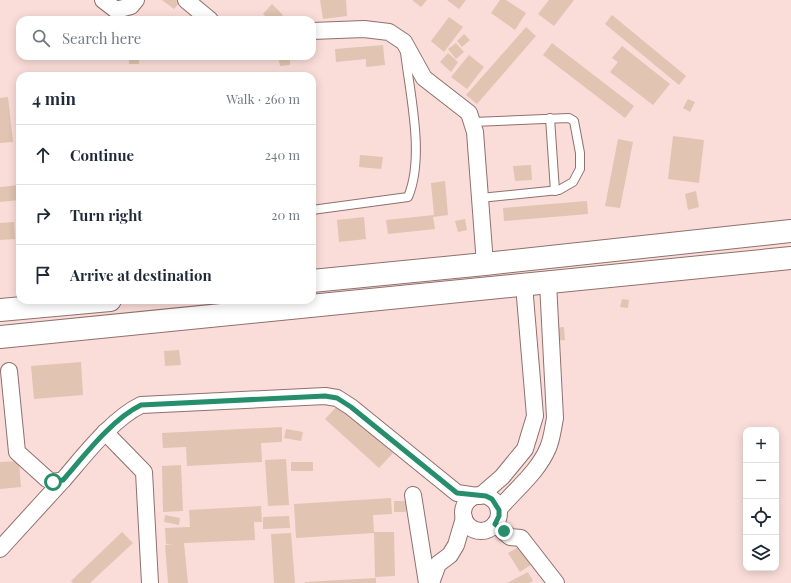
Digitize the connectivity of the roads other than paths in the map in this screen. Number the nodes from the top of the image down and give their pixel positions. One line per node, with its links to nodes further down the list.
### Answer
1 (103, 0): 2 (street)
2 (136, 0)
3 (186, 0): 4 (street)
4 (205, 16)
5 (316, 31): 6 (street)
6 (404, 42): 8 (street); 11 (lane)
7 (550, 118): 8 (lane); 9 (lane); 9 (lane)
8 (473, 122): 10 (street)
9 (555, 190): 10 (lane)
10 (480, 198): 14 (street)
11 (316, 209)
12 (791, 231): 14 (street)
13 (791, 258): 16 (street)
14 (485, 264): 15 (street)
15 (316, 281)
16 (548, 283): 17 (street); 28 (street)
17 (524, 285): 20 (street); 26 (street)
18 (66, 304): 19 (street)
19 (0, 310)
20 (0, 337)
21 (9, 371): 23 (street)
22 (105, 432): 23 (street); 24 (street); 31 (street)
23 (63, 480): 30 (street)
24 (457, 493): 26 (street); 27 (street)
25 (413, 495): 32 (street)
26 (478, 496): 27 (street); 28 (street)
27 (464, 513): 28 (street); 29 (street)
28 (492, 522): 29 (street); 34 (street)
29 (456, 545): 33 (street)
30 (0, 549)
31 (150, 583)
32 (427, 583)
33 (431, 583)
34 (556, 583)

